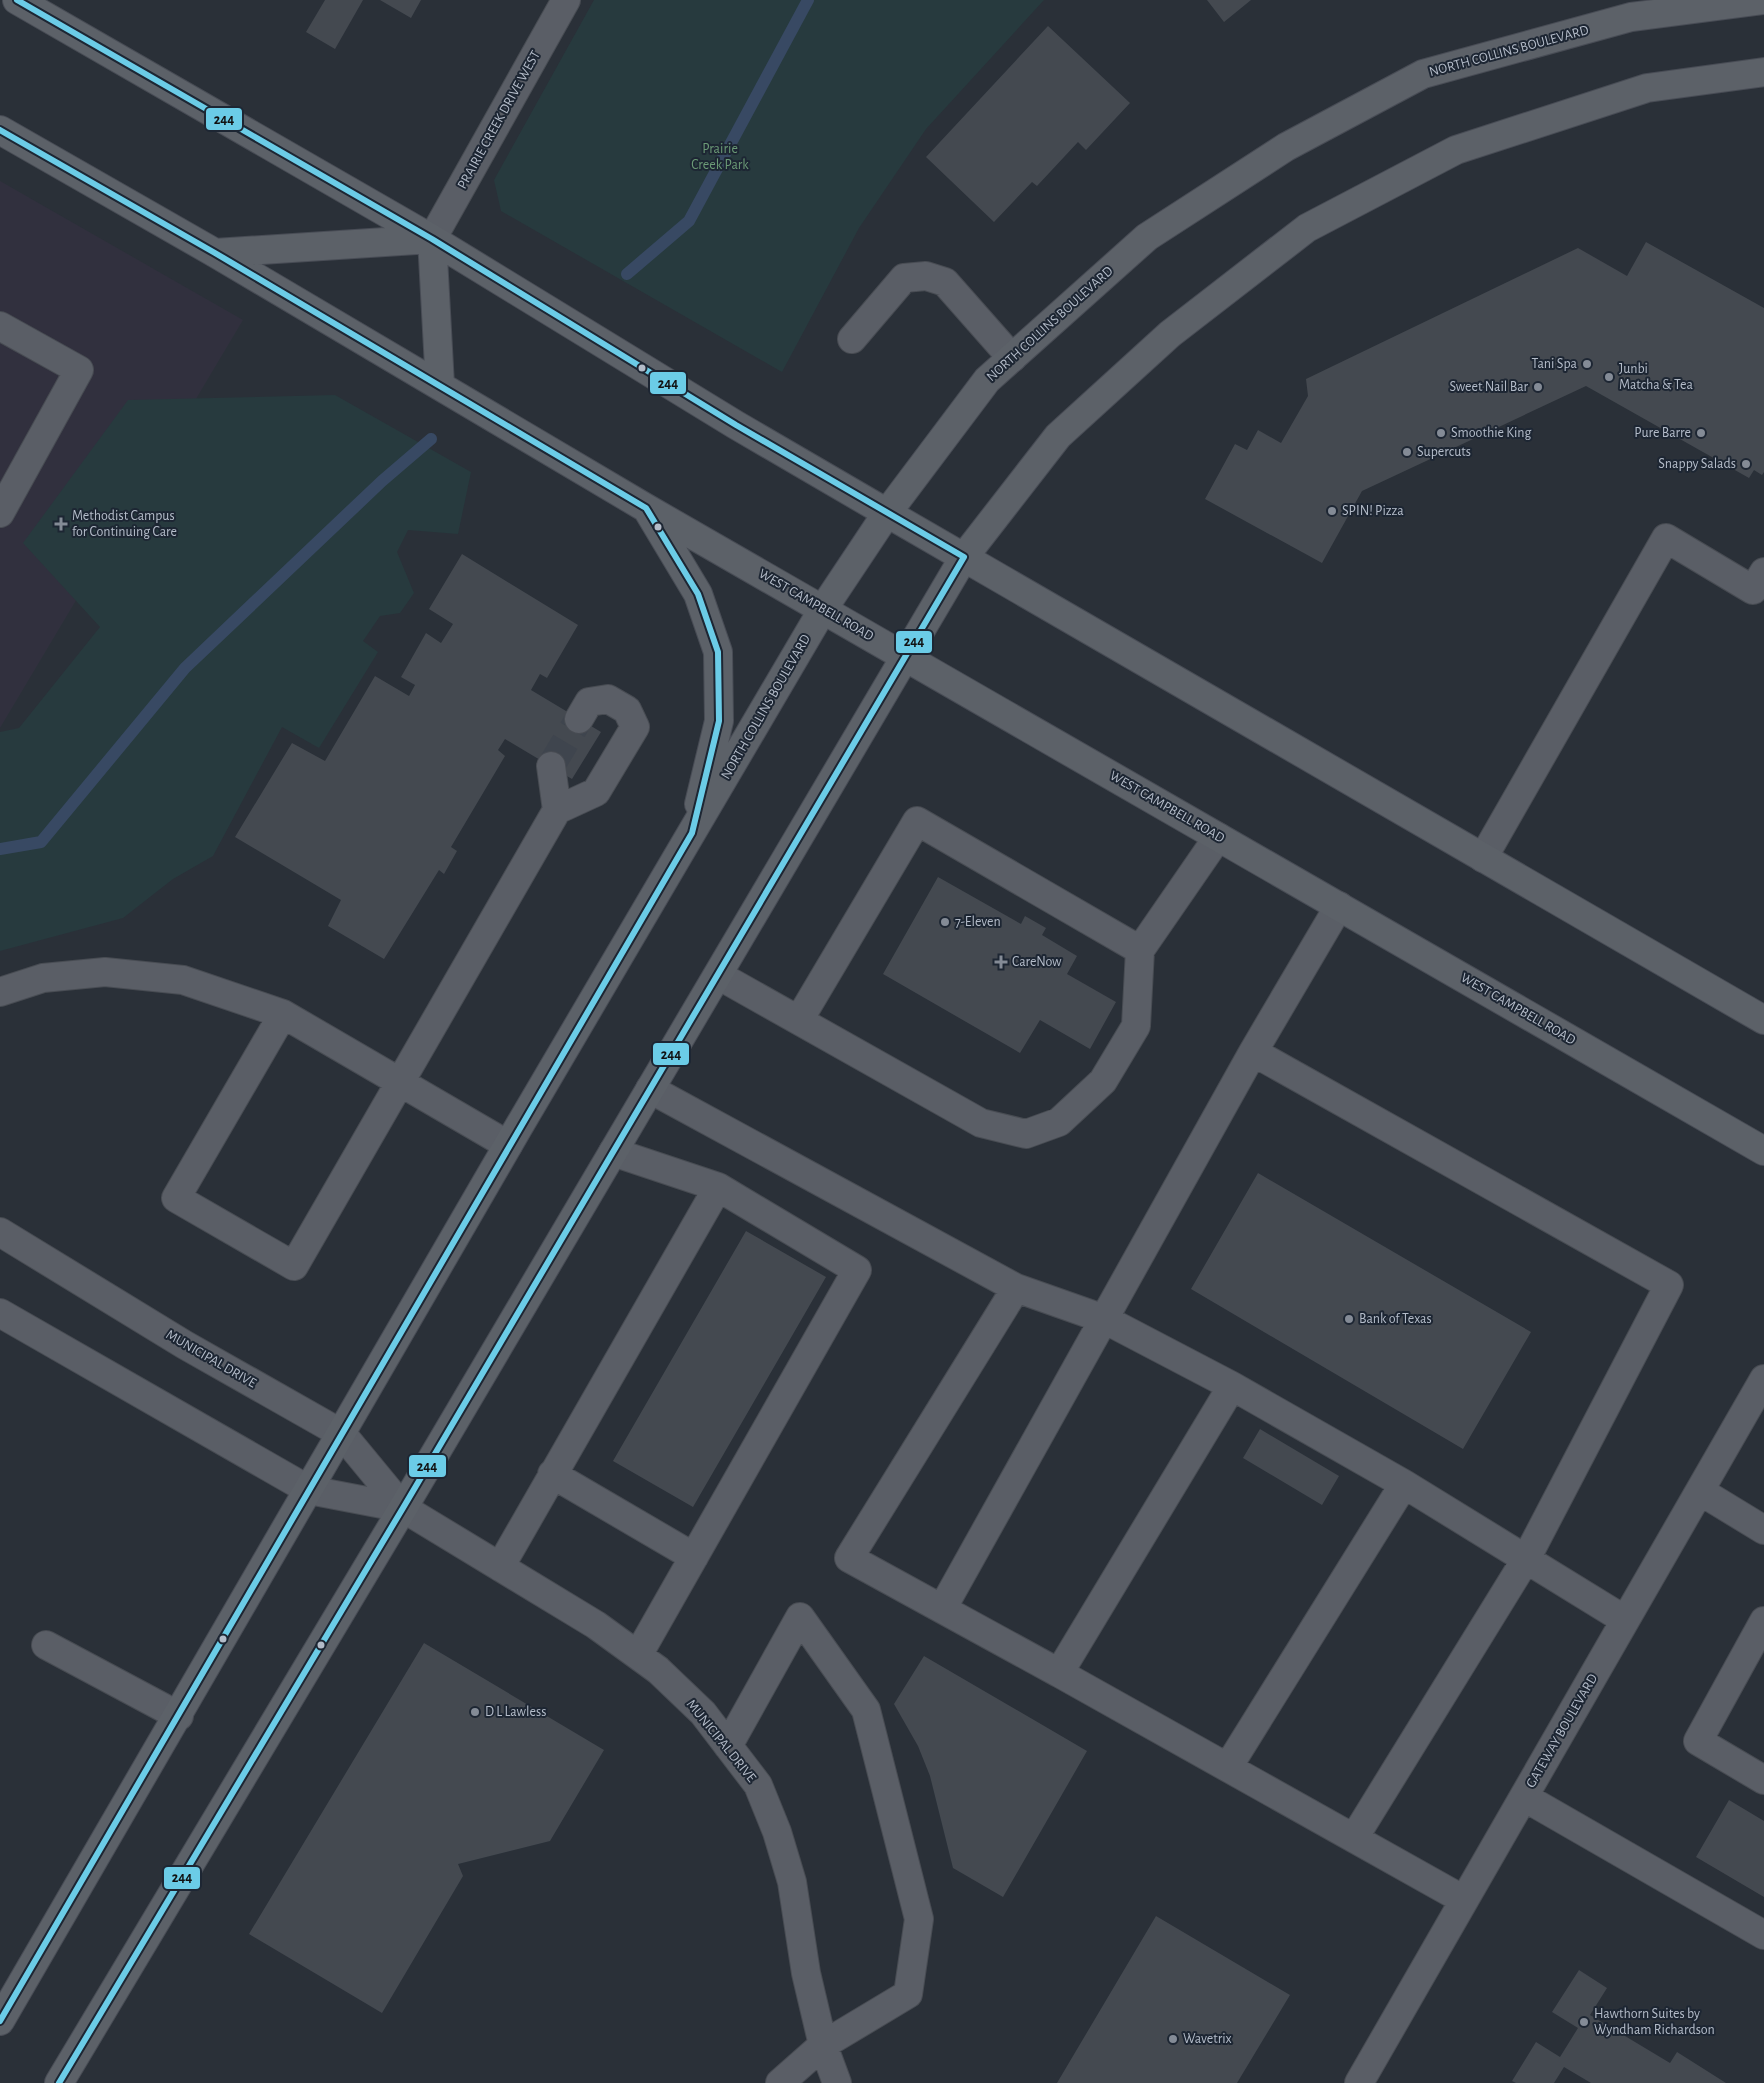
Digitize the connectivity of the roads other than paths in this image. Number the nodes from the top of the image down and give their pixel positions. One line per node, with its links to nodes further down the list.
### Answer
1 (17, 0): 6 (main road)
2 (566, 0): 6 (street, PRAIRIE CREEK DRIVE WEST)
3 (1764, 0): 10 (main road, NORTH COLLINS BOULEVARD)
4 (1764, 72): 15 (main road)
5 (0, 130): 7 (main road, WEST CAMPBELL ROAD)
6 (432, 239): 7 (main road); 11 (main road); 14 (main road)
7 (215, 253): 11 (main road, WEST CAMPBELL ROAD)
8 (0, 326): 13 (street)
9 (852, 339): 10 (street)
10 (1012, 358): 14 (main road, NORTH COLLINS BOULEVARD)
11 (440, 385): 12 (main road, WEST CAMPBELL ROAD)
12 (646, 508): 17 (main road, WEST CAMPBELL ROAD); 22 (main road)
13 (0, 513)
14 (887, 514): 15 (main road); 17 (main road, NORTH COLLINS BOULEVARD)
15 (964, 557): 18 (main road); 24 (main road)
16 (1760, 586): 24 (street)
17 (823, 609): 18 (main road, WEST CAMPBELL ROAD); 22 (main road, NORTH COLLINS BOULEVARD)
18 (906, 656): 23 (main road, WEST CAMPBELL ROAD); 27 (main road)
19 (579, 719): 21 (street)
20 (551, 766): 21 (street)
21 (556, 810): 33 (street)
22 (692, 833): 35 (main road, NORTH COLLINS BOULEVARD)
23 (1218, 837): 25 (main road, WEST CAMPBELL ROAD); 26 (street)
24 (1484, 858): 31 (main road)
25 (1339, 906): 32 (street); 36 (main road, WEST CAMPBELL ROAD)
26 (1140, 950): 30 (street); 30 (street)
27 (718, 975): 30 (street); 34 (main road)
28 (0, 992): 29 (street)
29 (283, 1014): 33 (street); 33 (street)
30 (799, 1020)
31 (1764, 1020)
32 (1253, 1052): 42 (street); 53 (street)
33 (400, 1082): 35 (street)
34 (650, 1089): 37 (main road); 40 (street)
35 (508, 1145): 45 (main road, NORTH COLLINS BOULEVARD)
36 (1764, 1151)
37 (613, 1152): 38 (street); 50 (main road)
38 (718, 1187): 46 (street); 52 (street)
39 (0, 1232): 45 (street, MUNICIPAL DRIVE)
40 (1016, 1288): 42 (street); 55 (street)
41 (0, 1313): 48 (street, MUNICIPAL DRIVE)
42 (1104, 1319): 44 (street); 55 (street)
43 (1764, 1379): 49 (street, GATEWAY BOULEVARD)
44 (1232, 1386): 47 (street); 60 (street)
45 (342, 1434): 48 (main road, NORTH COLLINS BOULEVARD); 50 (street, MUNICIPAL DRIVE)
46 (552, 1474): 52 (street); 54 (street)
47 (1404, 1484): 53 (street); 63 (street)
48 (309, 1490): 50 (street, MUNICIPAL DRIVE); 61 (main road, NORTH COLLINS BOULEVARD)
49 (1700, 1491): 51 (street); 56 (street, GATEWAY BOULEVARD)
50 (403, 1508): 54 (street, MUNICIPAL DRIVE); 71 (main road)
51 (1764, 1530)
52 (694, 1557): 59 (street)
53 (1526, 1559): 56 (street); 66 (street)
54 (500, 1567): 59 (street, MUNICIPAL DRIVE)
55 (942, 1609): 60 (street)
56 (1625, 1620): 65 (street, GATEWAY BOULEVARD)
57 (1764, 1622): 64 (street)
58 (46, 1645): 61 (street)
59 (638, 1655): 62 (street, MUNICIPAL DRIVE)
60 (1059, 1673): 63 (street)
61 (179, 1716): 69 (main road, NORTH COLLINS BOULEVARD)
62 (728, 1746): 70 (street, MUNICIPAL DRIVE); 70 (street)
63 (1228, 1767): 66 (street)
64 (1764, 1780)
65 (1524, 1797): 67 (street, GATEWAY BOULEVARD); 68 (street)
66 (1354, 1838): 67 (street)
67 (1464, 1900): 74 (street, GATEWAY BOULEVARD)
68 (1764, 1934)
69 (0, 2021)
70 (823, 2045): 72 (street); 73 (street, MUNICIPAL DRIVE)
71 (59, 2083)
72 (780, 2083)
73 (837, 2083)
74 (1359, 2083)

